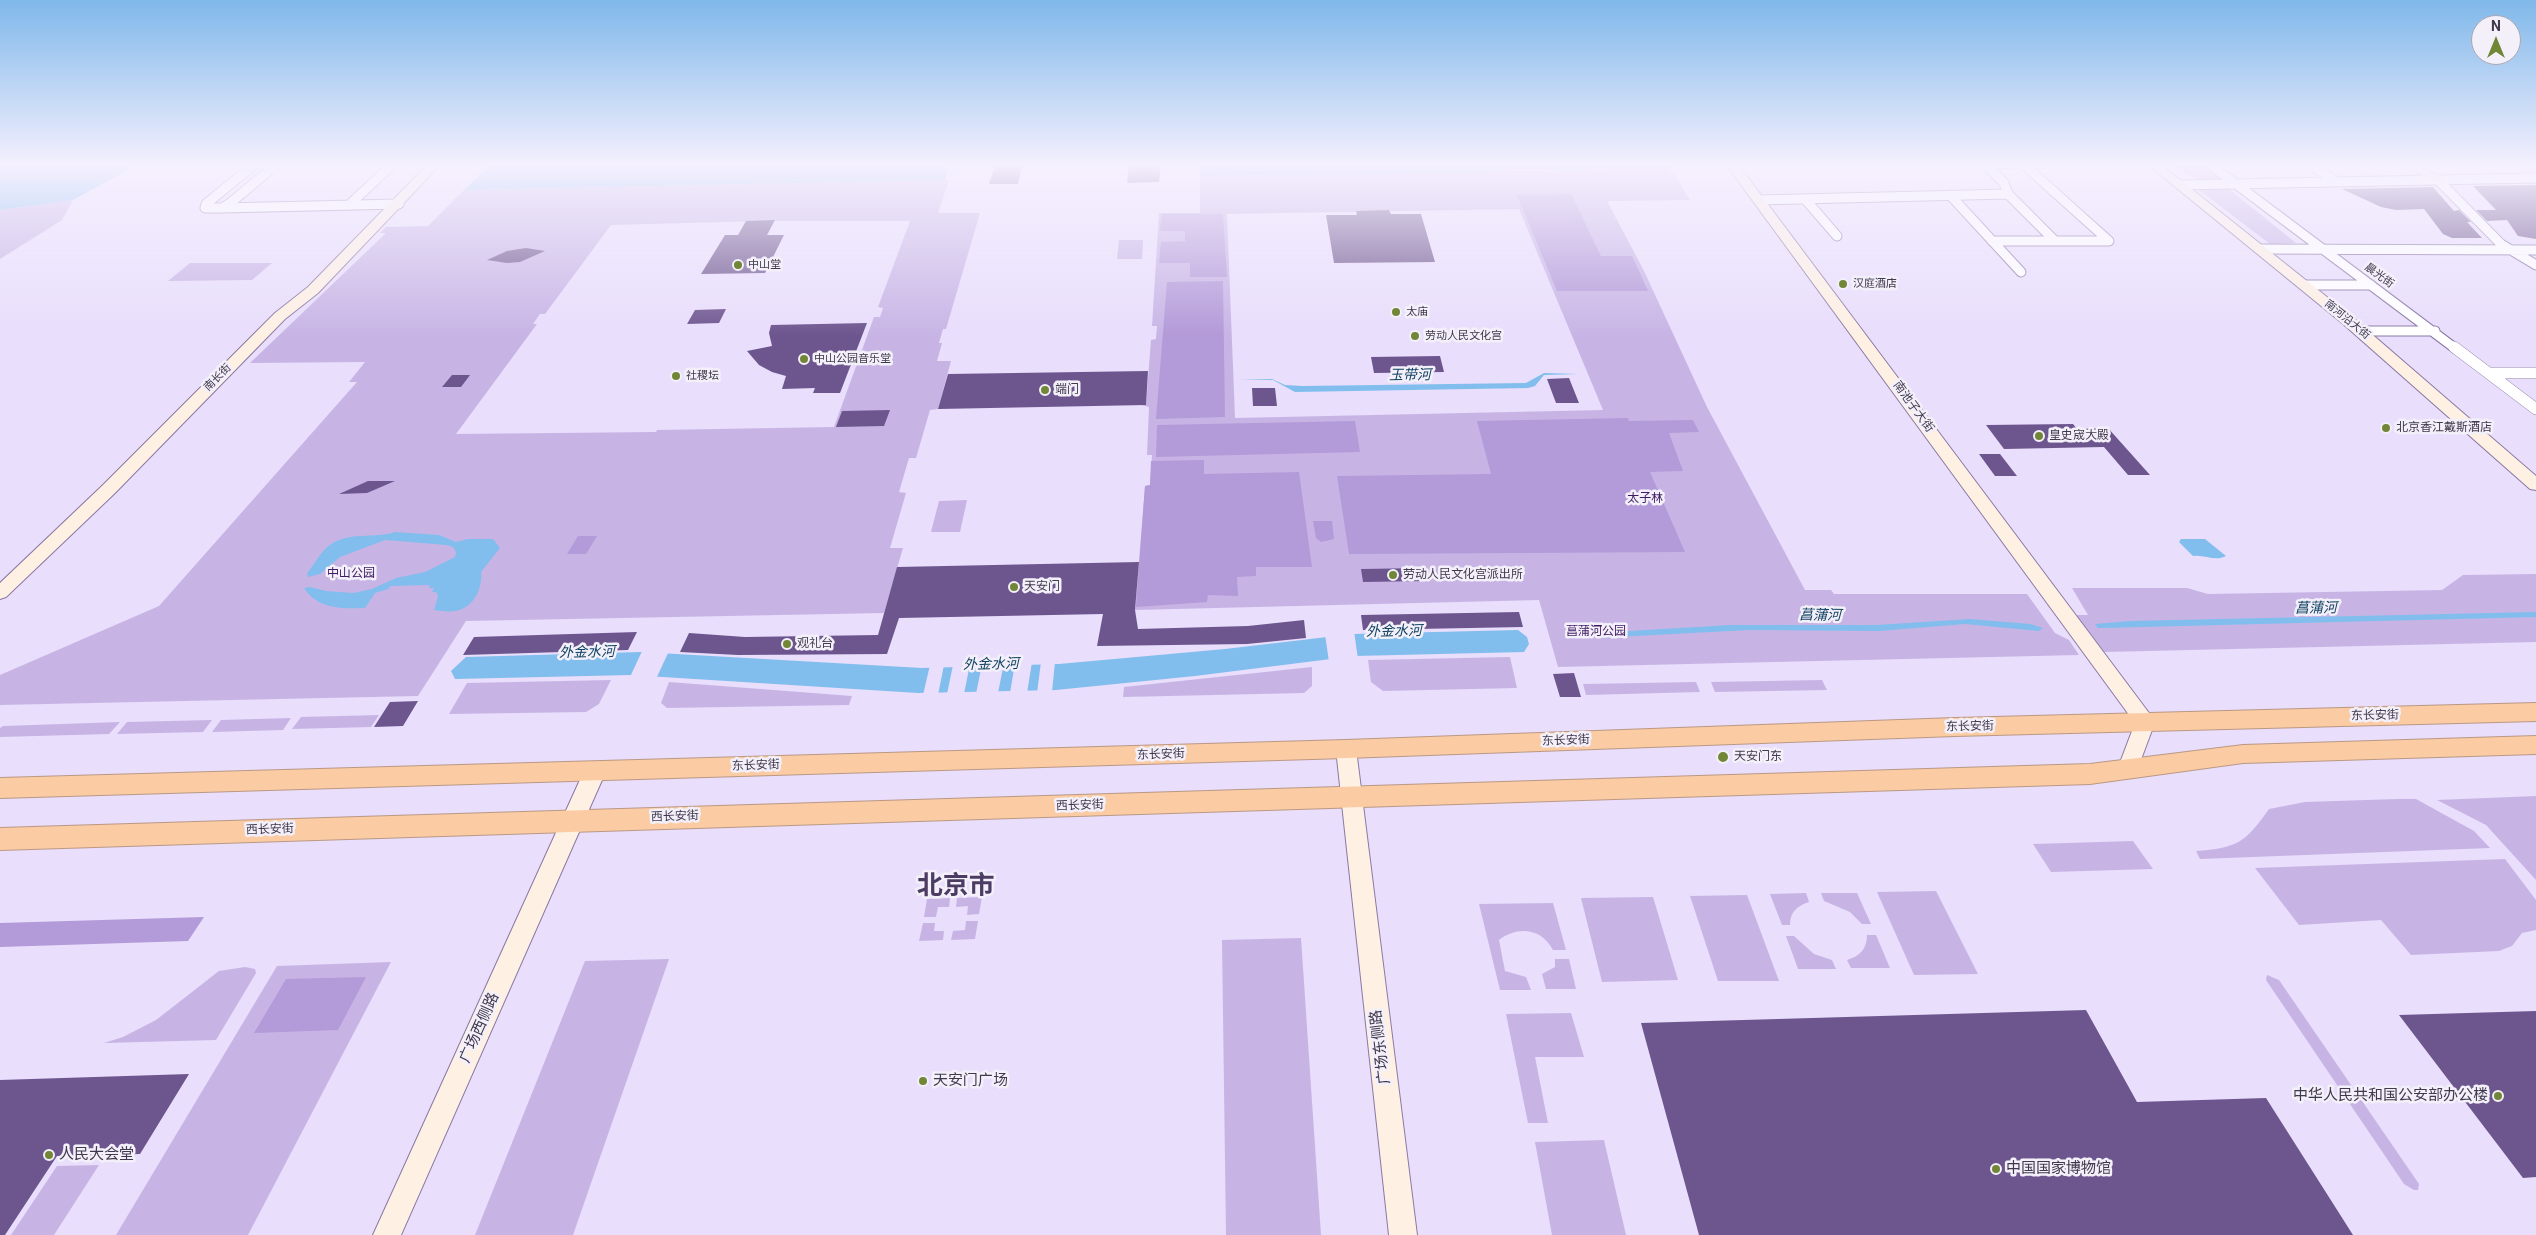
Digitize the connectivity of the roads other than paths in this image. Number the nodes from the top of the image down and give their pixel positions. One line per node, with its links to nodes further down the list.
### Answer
1 (383, 221): 27 (street, 南长街)
2 (1775, 221): 29 (street, 南池子大街)
3 (1824, 221): 10 (street)
4 (1973, 221): 11 (street)
5 (2035, 221): 12 (street)
6 (2086, 221): 12 (street)
7 (2226, 221): 14 (street, 南河沿大街)
8 (2285, 221): 13 (street, 晨光街)
9 (2478, 221): 16 (street)
10 (1837, 236)
11 (1992, 241): 12 (street); 18 (street)
12 (2055, 241)
13 (2320, 248): 14 (street); 16 (street); 20 (street, 晨光街)
14 (2262, 249): 19 (street, 南河沿大街)
15 (2536, 250): 16 (street)
16 (2512, 251): 17 (street)
17 (2536, 265)
18 (2021, 272)
19 (2304, 284): 20 (street); 21 (street, 南河沿大街)
20 (2371, 284): 22 (street, 晨光街)
21 (2360, 331): 22 (street); 26 (street, 南河沿大街)
22 (2435, 331): 23 (street, 晨光街)
23 (2489, 373): 24 (street); 25 (street, 晨光街)
24 (2536, 373)
25 (2536, 409)
26 (2532, 478)
27 (0, 593)
28 (2536, 712): 29 (highway, 东长安街)
29 (2145, 722): 31 (highway, 东长安街); 32 (street)
30 (2536, 745): 32 (highway)
31 (1346, 749): 33 (highway, 东长安街); 35 (street, 广场东侧路)
32 (2129, 768): 35 (highway)
33 (595, 771): 34 (highway); 36 (street, 广场西侧路)
34 (0, 788)
35 (1350, 798): 36 (highway, 西长安街); 39 (street, 广场东侧路)
36 (574, 820): 37 (highway, 西长安街); 38 (street, 广场西侧路)
37 (0, 839)
38 (387, 1235)
39 (1403, 1235)

